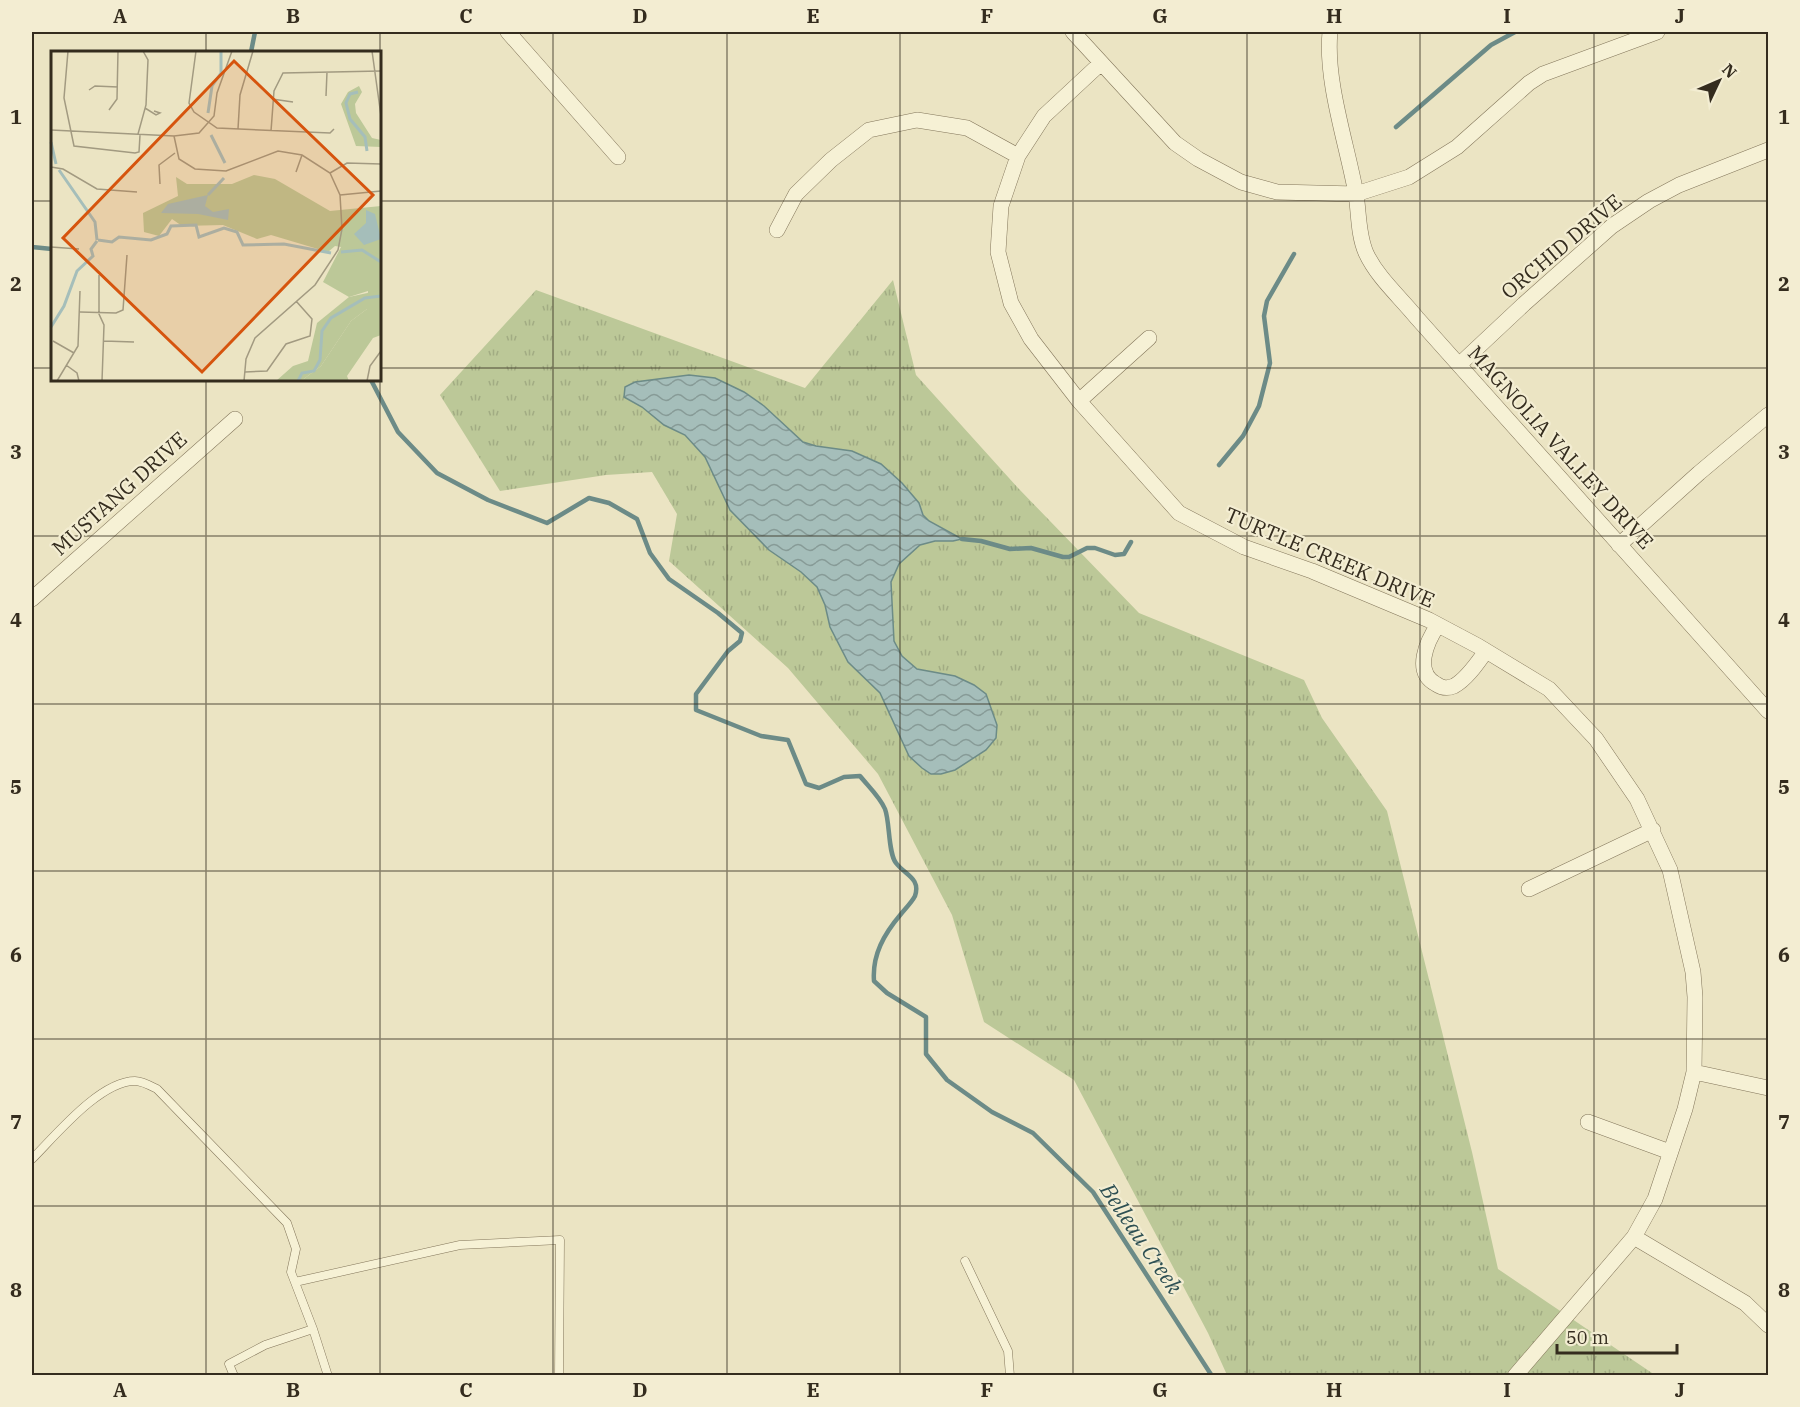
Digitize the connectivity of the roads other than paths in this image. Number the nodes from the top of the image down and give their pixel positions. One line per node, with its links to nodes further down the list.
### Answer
1 (508, 32): 8 (street)
2 (1073, 32): 5 (street)
3 (1330, 32): 9 (street, MAGNOLIA VALLEY DRIVE)
4 (1657, 32): 9 (street)
5 (1101, 63): 7 (street, TURTLE CREEK DRIVE); 9 (street)
6 (1768, 150): 12 (street, ORCHID DRIVE)
7 (1018, 156): 10 (street); 13 (street, TURTLE CREEK DRIVE)
8 (618, 157)
9 (1356, 194): 12 (street, MAGNOLIA VALLEY DRIVE)
10 (777, 230)
11 (1149, 338): 13 (street)
12 (1460, 364): 16 (street, MAGNOLIA VALLEY DRIVE)
13 (1079, 401): 18 (street, TURTLE CREEK DRIVE)
14 (1768, 415): 16 (street)
15 (235, 419): 17 (street, MUSTANG DRIVE)
16 (1619, 544): 20 (street, MAGNOLIA VALLEY DRIVE)
17 (32, 599)
18 (1438, 625): 19 (street, TURTLE CREEK DRIVE); 19 (street, TURTLE CREEK DRIVE)
19 (1486, 651): 21 (street, TURTLE CREEK DRIVE)
20 (1768, 711)
21 (1653, 830): 22 (street); 23 (street, TURTLE CREEK DRIVE)
22 (1529, 889)
23 (1694, 1072): 24 (street); 26 (street, TURTLE CREEK DRIVE)
24 (1768, 1088)
25 (1588, 1122): 26 (street)
26 (1670, 1152): 28 (street, TURTLE CREEK DRIVE)
27 (32, 1160): 30 (lane)
28 (1634, 1237): 31 (street); 37 (street, TURTLE CREEK DRIVE)
29 (965, 1261): 36 (lane)
30 (295, 1282): 32 (lane); 35 (lane)
31 (1768, 1325)
32 (313, 1329): 33 (lane); 34 (lane)
33 (234, 1376)
34 (328, 1376)
35 (559, 1376)
36 (1010, 1376)
37 (1515, 1376)

